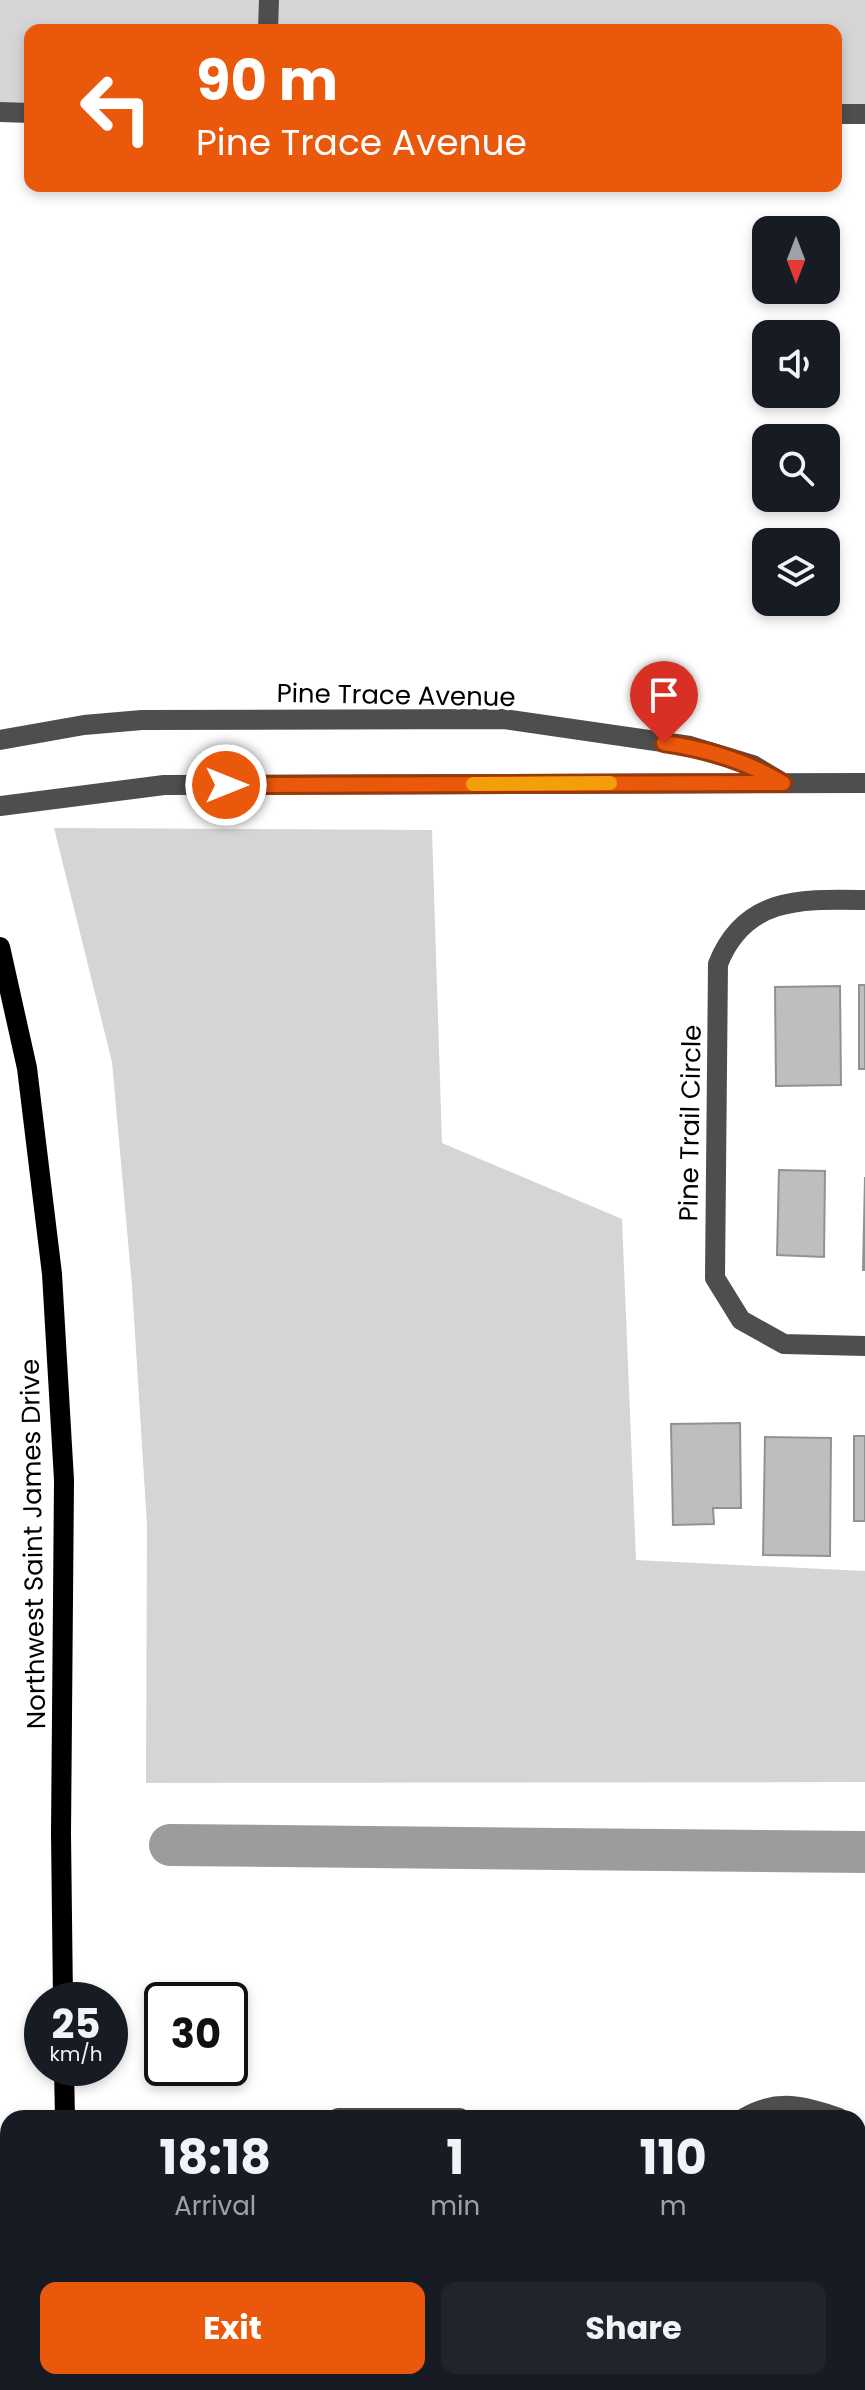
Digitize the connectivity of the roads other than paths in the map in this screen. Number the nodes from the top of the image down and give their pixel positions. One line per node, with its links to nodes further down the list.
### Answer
1 (269, 0): 2 (street)
2 (268, 24)
3 (0, 112): 4 (street)
4 (24, 113)
5 (842, 114): 6 (street)
6 (865, 114)
7 (0, 740): 8 (street, Pine Trace Avenue)
8 (783, 783): 9 (street, Pine Trace Avenue); 10 (street, Pine Trace Avenue)
9 (865, 783)
10 (0, 806)
11 (865, 900): 13 (street, Pine Trail Circle)
12 (0, 947): 14 (main road, Northwest Saint James Drive)
13 (865, 1346)
14 (63, 1982)
15 (64, 2086): 16 (main road)
16 (65, 2110)
17 (765, 2110): 18 (street)
18 (817, 2110)

